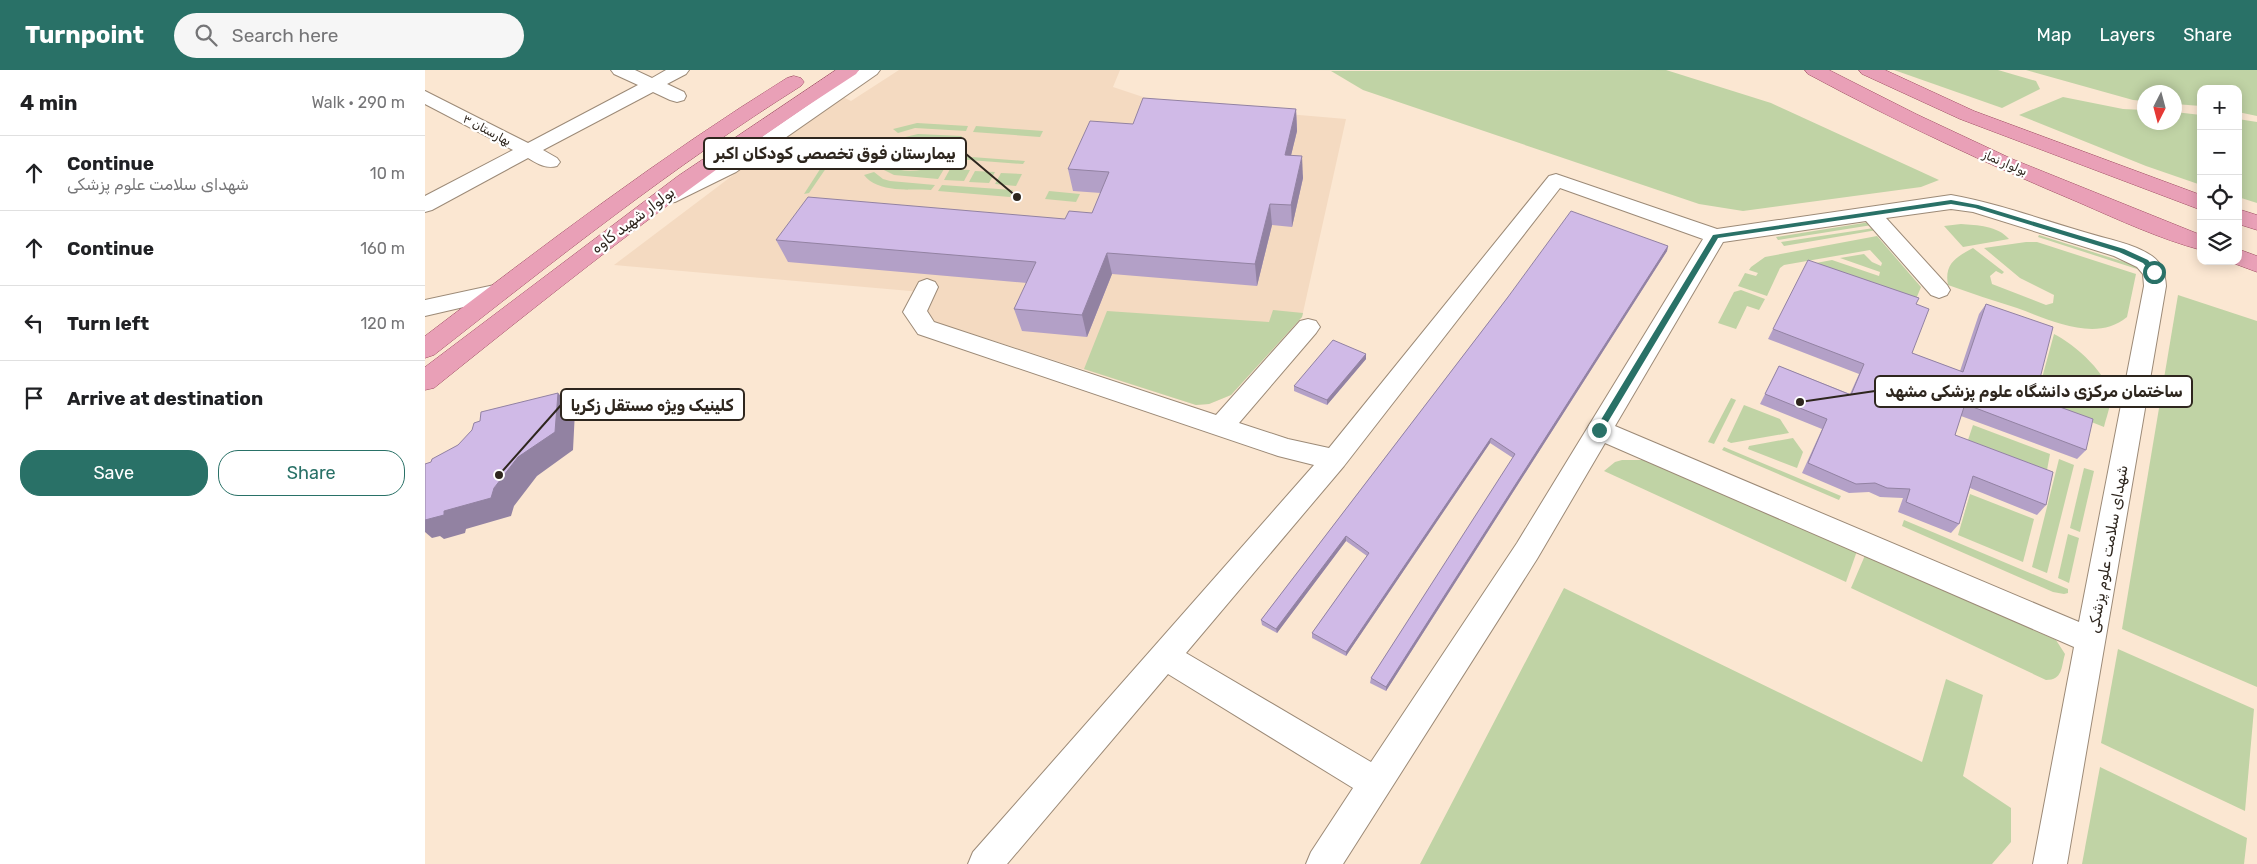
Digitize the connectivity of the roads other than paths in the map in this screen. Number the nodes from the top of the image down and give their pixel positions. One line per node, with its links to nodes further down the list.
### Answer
1 (620, 70): 8 (street)
2 (679, 70): 8 (street)
3 (815, 70): 25 (main road, بولوار شهید کاوه)
4 (849, 70): 15 (main road, بولوار شهید کاوه)
5 (871, 70): 15 (street)
6 (1815, 70): 20 (main road, بولوار نماز)
7 (1869, 70): 13 (main road)
8 (651, 85): 9 (street); 11 (street)
9 (677, 96)
10 (425, 98): 11 (street, بهارستان ۳)
11 (527, 151): 12 (street, بهارستان ۳); 14 (street)
12 (550, 162)
13 (2197, 201)
14 (425, 206)
15 (650, 206): 29 (main road, بولوار شهید کاوه)
16 (1873, 215): 19 (street, شهدای سلامت علوم پزشکی); 24 (street); 33 (street, شهدای سلامت علوم پزشکی)
17 (2242, 217): 18 (main road)
18 (2257, 223)
19 (1716, 236): 31 (street); 32 (street)
20 (2197, 241)
21 (2242, 258): 22 (main road)
22 (2257, 264)
23 (927, 287): 30 (street)
24 (1939, 290)
25 (499, 292): 26 (street); 28 (main road, بولوار شهید کاوه)
26 (425, 308)
27 (1308, 327): 30 (street)
28 (425, 349)
29 (425, 381)
30 (1222, 426): 32 (street)
31 (1599, 430): 33 (street); 35 (street)
32 (1335, 459): 34 (street)
33 (2092, 641): 38 (street, شهدای سلامت علوم پزشکی)
34 (1165, 656): 35 (street); 36 (street)
35 (1375, 783): 37 (street)
36 (985, 864)
37 (1323, 864)
38 (2050, 864)

